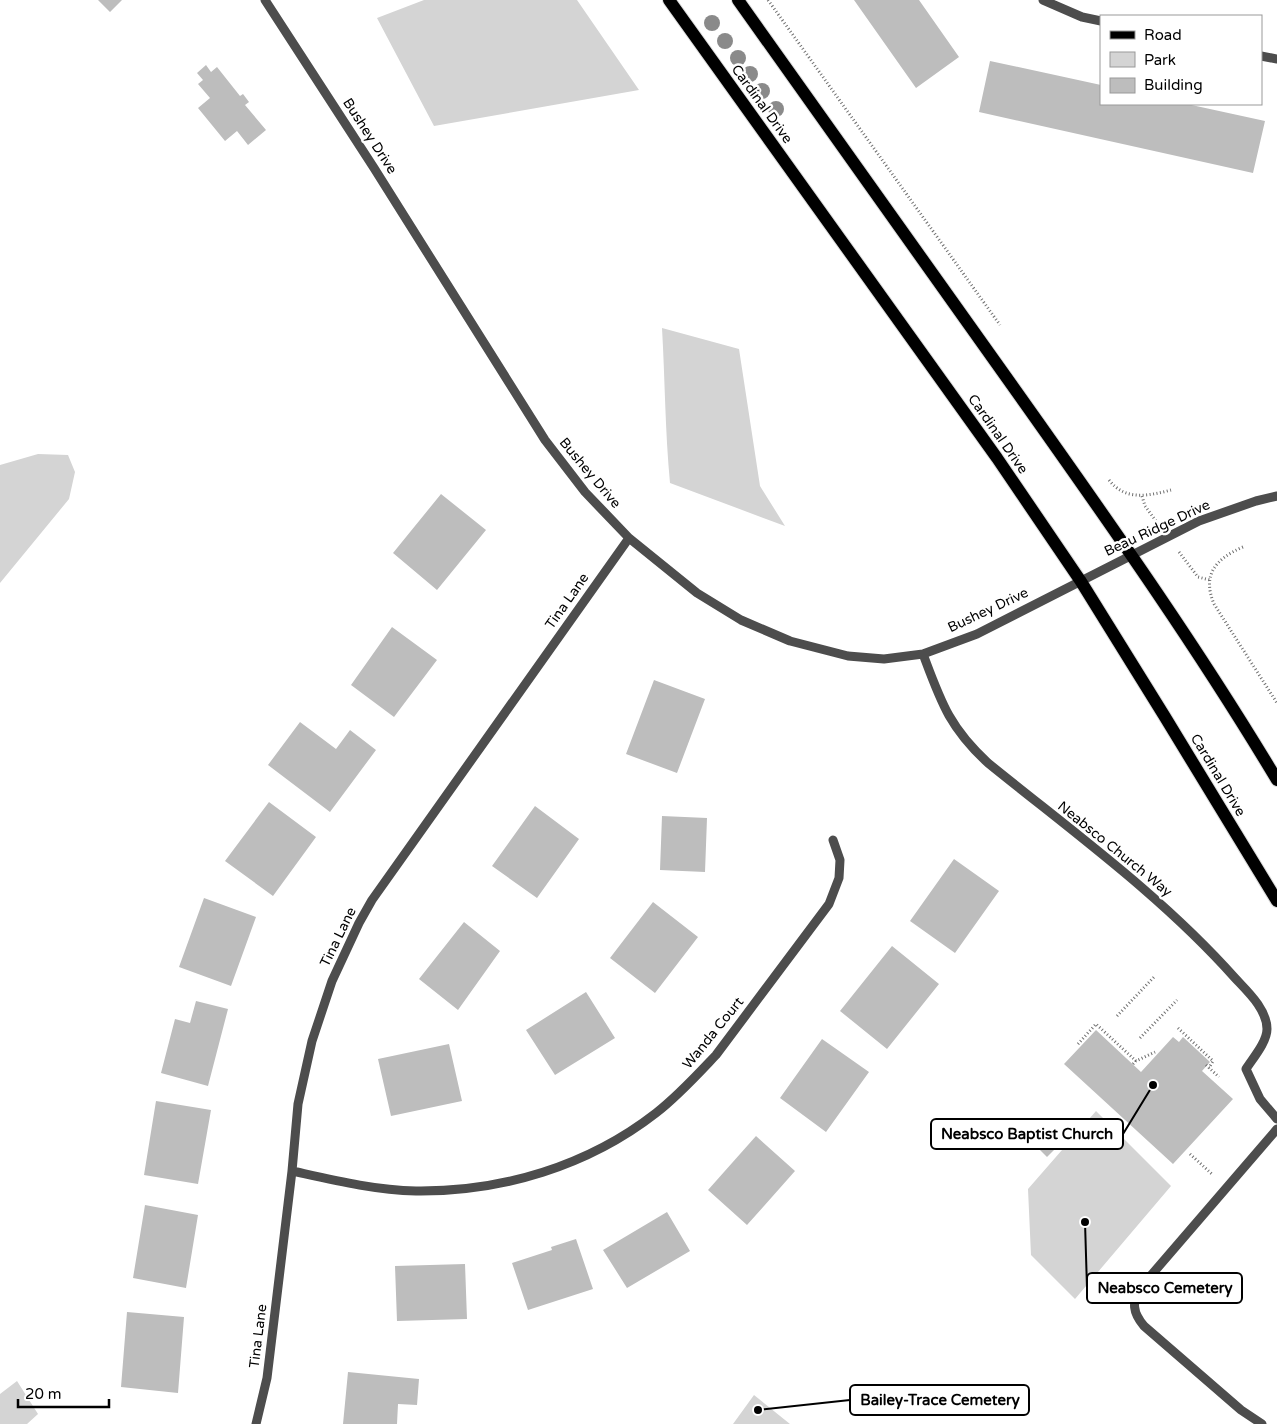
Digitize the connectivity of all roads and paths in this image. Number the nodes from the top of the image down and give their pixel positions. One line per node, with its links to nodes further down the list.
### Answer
1 (265, 0): 15 (street, Bushey Drive)
2 (670, 0): 19 (main road, Cardinal Drive)
3 (738, 0): 17 (main road)
4 (768, 0): 9 (path)
5 (1043, 0): 6 (street)
6 (1100, 21)
7 (1262, 56): 8 (street)
8 (1277, 59)
9 (1002, 328)
10 (1104, 474): 12 (path)
11 (1171, 490): 12 (path)
12 (1142, 496): 14 (path)
13 (1277, 496): 17 (street, Beau Ridge Drive)
14 (1144, 506)
15 (630, 538): 21 (street, Bushey Drive); 37 (street, Tina Lane)
16 (1243, 547): 20 (path)
17 (1131, 554): 19 (street, Beau Ridge Drive); 23 (main road)
18 (1198, 577): 20 (path)
19 (1080, 580): 21 (street, Bushey Drive); 25 (main road, Cardinal Drive)
20 (1210, 580): 22 (path)
21 (923, 654): 34 (street, Neabsco Church Way)
22 (1277, 703)
23 (1277, 780)
24 (833, 840): 37 (street, Wanda Court)
25 (1277, 901)
26 (1154, 977): 28 (path)
27 (1177, 1000): 30 (path)
28 (1117, 1016)
29 (1178, 1028): 33 (path)
30 (1140, 1038)
31 (1078, 1044): 32 (path)
32 (1155, 1052)
33 (1219, 1077)
34 (1277, 1119)
35 (1277, 1129): 38 (street)
36 (1190, 1154): 38 (path)
37 (292, 1171): 39 (street, Tina Lane)
38 (1226, 1188): 40 (street)
39 (256, 1424)
40 (1262, 1424)

